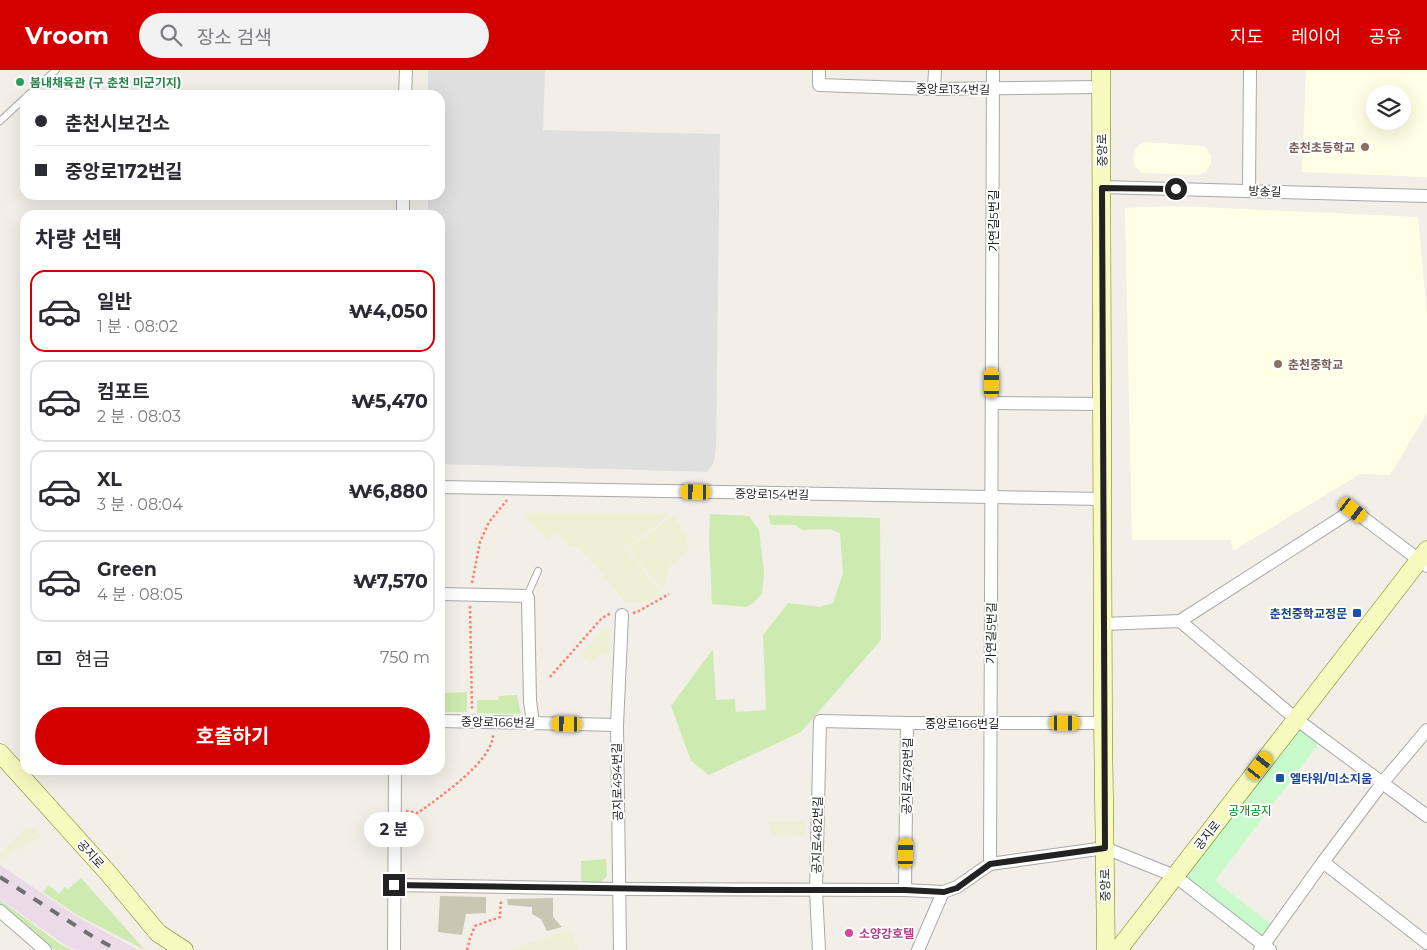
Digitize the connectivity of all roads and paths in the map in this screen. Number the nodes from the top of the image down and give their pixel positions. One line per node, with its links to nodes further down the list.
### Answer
1 (56, 70): 10 (lane)
2 (406, 70): 11 (street)
3 (819, 70): 8 (street, 중앙로134번길)
4 (935, 70): 8 (street)
5 (993, 70): 9 (street, 가연길5번길)
6 (1250, 70): 15 (street)
7 (1101, 79): 9 (street, 중앙로134번길); 14 (street, 중앙로)
8 (934, 89): 9 (street, 중앙로134번길)
9 (993, 89): 17 (street, 가연길5번길)
10 (34, 90)
11 (405, 90)
12 (20, 103): 13 (lane)
13 (0, 121)
14 (1102, 188): 15 (street, 방송길); 18 (street, 중앙로)
15 (1249, 191): 16 (street, 방송길)
16 (1427, 196)
17 (992, 403): 18 (street); 20 (street, 가연길5번길)
18 (1104, 404): 21 (street, 중앙로)
19 (445, 487): 20 (street, 중앙로154번길)
20 (992, 498): 21 (street, 중앙로154번길); 37 (street, 가연길5번길)
21 (1103, 499): 29 (street, 중앙로)
22 (1425, 559): 28 (street, 공지로); 31 (street, 공지로)
23 (538, 571): 26 (lane)
24 (445, 594): 26 (street)
25 (669, 594): 27 (path)
26 (527, 596): 35 (street)
27 (622, 615): 30 (path); 39 (street, 공지로494번길)
28 (1180, 622): 29 (street); 31 (street)
29 (1103, 624): 38 (street, 중앙로)
30 (550, 677)
31 (1296, 719): 43 (street); 49 (street, 공지로)
32 (445, 721): 34 (street, 중앙로166번길)
33 (820, 721): 36 (street, 중앙로166번길); 54 (street, 공지로482번길)
34 (492, 722): 35 (street, 중앙로166번길); 44 (path)
35 (533, 723): 39 (street, 중앙로166번길)
36 (907, 723): 37 (street, 중앙로166번길); 53 (street, 공지로478번길)
37 (990, 723): 38 (street, 중앙로166번길); 48 (street, 가연길5번길)
38 (1103, 723): 46 (street, 중앙로)
39 (617, 725): 52 (street, 공지로494번길)
40 (1427, 730): 43 (street)
41 (0, 753): 60 (street, 공지로)
42 (395, 775): 44 (street)
43 (1383, 782): 45 (street); 47 (street)
44 (395, 810): 50 (street)
45 (1427, 816)
46 (1105, 848): 48 (street); 49 (street); 66 (street, 중앙로)
47 (1323, 862): 57 (street); 58 (street)
48 (990, 864): 55 (street)
49 (1175, 876): 58 (street); 67 (street, 공지로)
50 (394, 885): 51 (street); 61 (street)
51 (501, 887): 52 (street); 62 (path)
52 (618, 889): 54 (street); 63 (street, 공지로494번길)
53 (905, 890): 54 (street); 55 (street)
54 (816, 891): 64 (street, 공지로482번길)
55 (944, 892): 65 (street)
56 (0, 911): 59 (street)
57 (1427, 943)
58 (1264, 948)
59 (45, 950)
60 (184, 950)
61 (394, 950)
62 (467, 950)
63 (620, 950)
64 (819, 950)
65 (918, 950)
66 (1106, 950)
67 (1118, 950)

